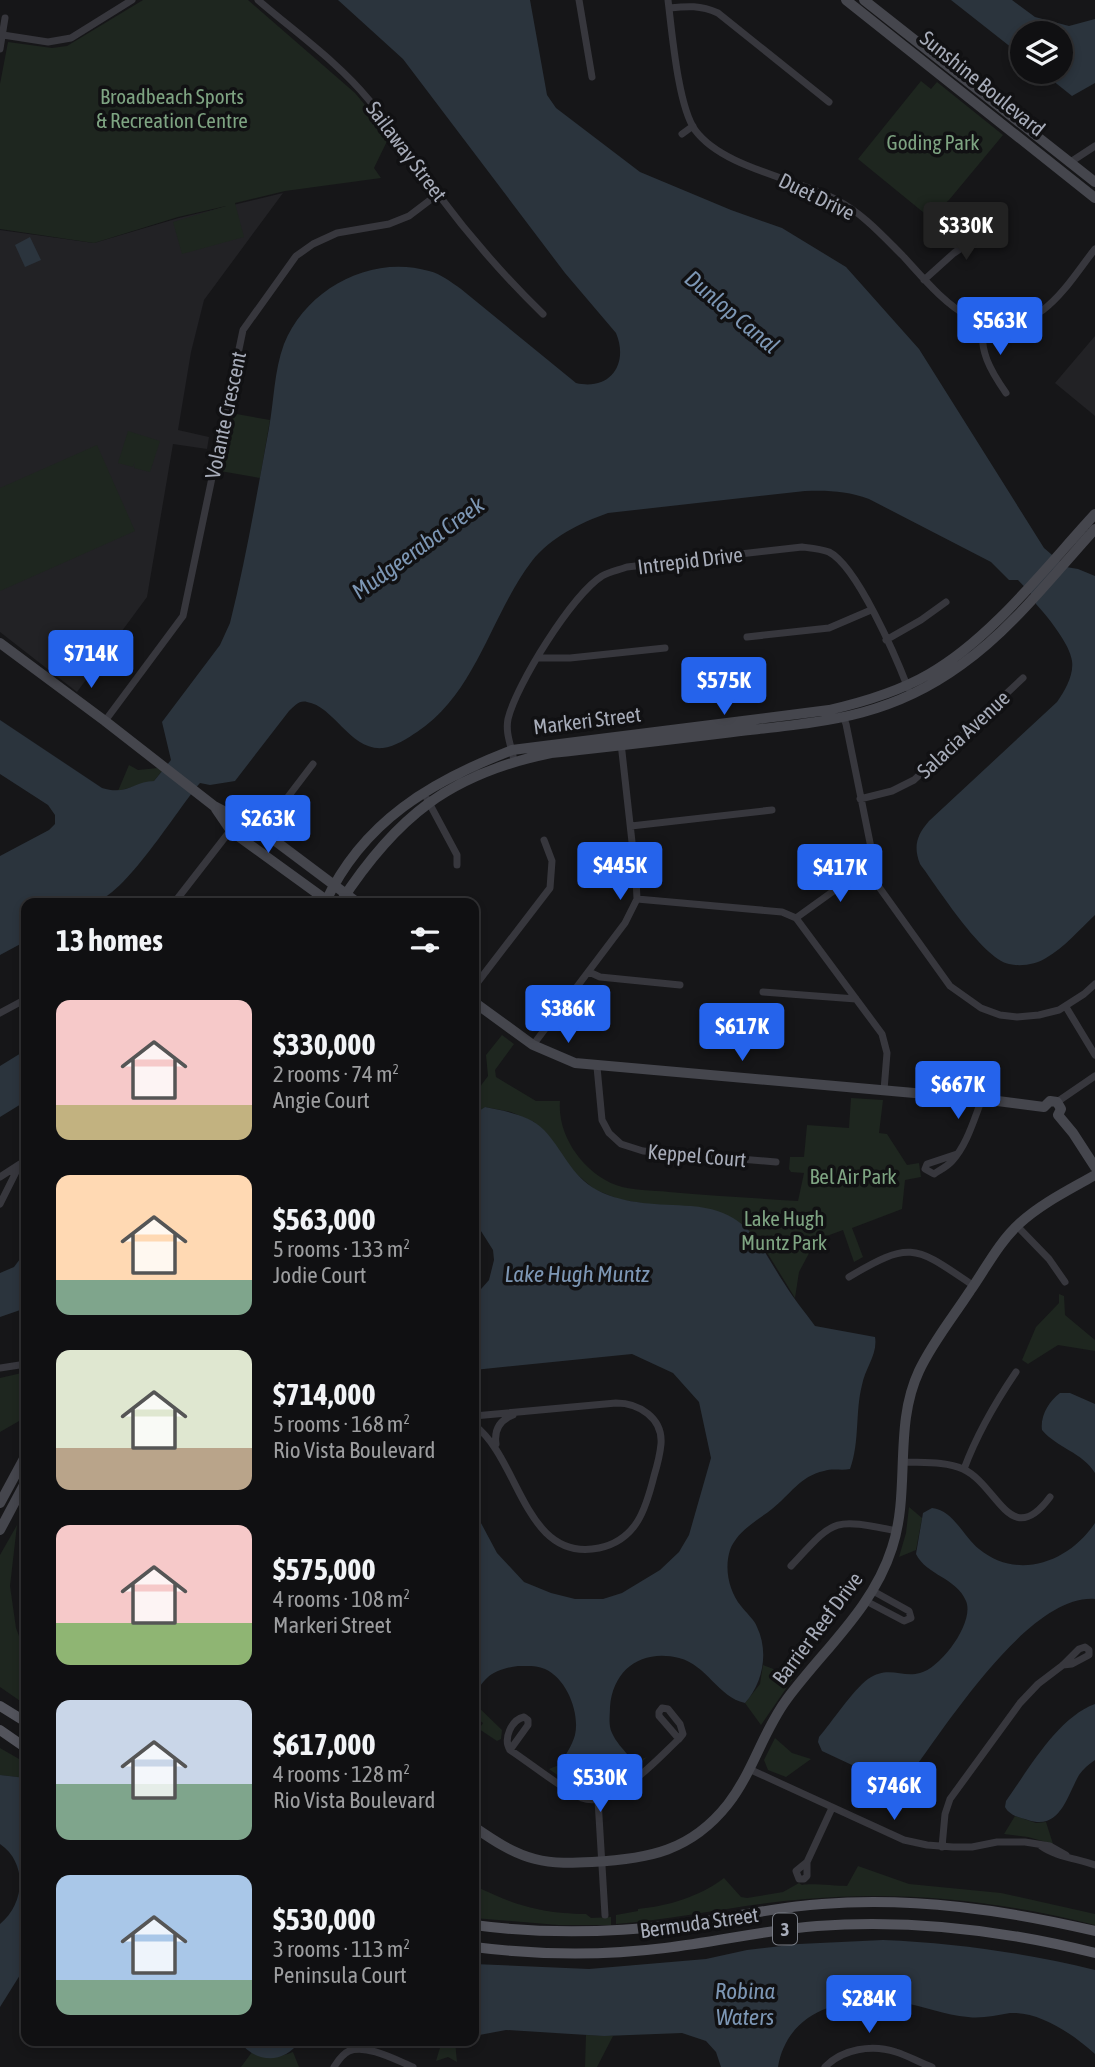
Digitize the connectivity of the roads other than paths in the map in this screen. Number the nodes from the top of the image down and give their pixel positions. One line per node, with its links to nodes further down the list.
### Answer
1 (132, 0): 8 (street)
2 (258, 0): 18 (street, Sailaway Street)
3 (579, 0): 10 (street)
4 (846, 0): 16 (street, Sunshine Boulevard)
5 (864, 0): 15 (street, Sunshine Boulevard)
6 (668, 4): 11 (street); 12 (street, Duet Drive)
7 (5, 18): 8 (street)
8 (3, 35): 9 (street)
9 (0, 49)
10 (592, 77)
11 (829, 102)
12 (693, 126): 13 (street); 22 (street, Duet Drive)
13 (682, 134)
14 (1095, 146): 15 (street)
15 (1070, 162): 16 (street); 17 (street, Sunshine Boulevard)
16 (1059, 169): 19 (street, Sunshine Boulevard)
17 (1095, 182)
18 (438, 194): 23 (street, Sailaway Street); 39 (street, Volante Crescent)
19 (1095, 198)
20 (995, 225): 22 (street)
21 (1095, 249): 24 (street)
22 (924, 279): 24 (street, Duet Drive)
23 (543, 314)
24 (983, 323): 25 (street)
25 (1006, 393)
26 (1095, 514): 28 (street, Markeri Street)
27 (1095, 529): 28 (street, Markeri Street)
28 (1068, 551): 37 (street, Markeri Street)
29 (946, 601): 32 (street)
30 (871, 610): 31 (street); 32 (street, Intrepid Drive); 35 (street, Intrepid Drive)
31 (747, 637)
32 (886, 640): 37 (street, Intrepid Drive)
33 (0, 643): 39 (street)
34 (664, 648): 35 (street)
35 (538, 658): 41 (street, Intrepid Drive)
36 (1023, 677): 44 (street, Salacia Avenue)
37 (908, 691): 38 (street, Markeri Street)
38 (843, 713): 40 (street, Markeri Street); 44 (street)
39 (106, 721): 45 (street)
40 (620, 740): 41 (street, Markeri Street); 48 (street)
41 (513, 756): 43 (street, Markeri Street)
42 (313, 764): 50 (street)
43 (426, 797): 52 (street); 54 (street, Markeri Street); 58 (street, Markeri Street)
44 (860, 799): 53 (street)
45 (215, 806): 47 (street); 49 (street)
46 (772, 810): 48 (street)
47 (240, 818): 49 (street); 50 (street)
48 (631, 826): 59 (street)
49 (231, 831): 55 (street); 56 (street)
50 (262, 831): 54 (street)
51 (544, 841): 62 (street)
52 (457, 864)
53 (874, 873): 60 (street); 69 (street)
54 (334, 885): 57 (street, Markeri Street); 58 (street)
55 (178, 898)
56 (323, 898)
57 (329, 898)
58 (343, 898)
59 (636, 899): 60 (street); 61 (street)
60 (796, 918): 66 (street)
61 (589, 972): 64 (street); 71 (street)
62 (479, 980)
63 (1095, 984): 69 (street)
64 (680, 985)
65 (763, 992): 66 (street)
66 (856, 999): 75 (street)
67 (21, 1002): 70 (street)
68 (479, 1006): 71 (street)
69 (1066, 1007): 72 (street)
70 (0, 1013)
71 (533, 1045): 73 (street)
72 (1095, 1055)
73 (597, 1067): 75 (street); 81 (street, Keppel Court)
74 (1095, 1076): 77 (street)
75 (884, 1090): 76 (street)
76 (982, 1099): 78 (street); 80 (street)
77 (1057, 1102): 78 (street); 79 (street)
78 (1044, 1107): 79 (street)
79 (1058, 1115): 84 (street)
80 (957, 1154)
81 (776, 1162)
82 (21, 1163): 86 (street)
83 (21, 1166): 87 (street)
84 (1095, 1167)
85 (1095, 1175): 88 (street, Barrier Reef Drive)
86 (0, 1178)
87 (0, 1204)
88 (1017, 1226): 90 (street); 91 (street, Barrier Reef Drive)
89 (849, 1277): 91 (street)
90 (1065, 1282)
91 (974, 1286): 99 (street, Barrier Reef Drive)
92 (21, 1365): 93 (street)
93 (0, 1368)
94 (1016, 1372): 101 (street)
95 (516, 1413): 96 (street); 98 (street); 98 (street)
96 (479, 1416)
97 (479, 1430): 98 (street)
98 (497, 1448)
99 (903, 1462): 101 (street); 107 (street, Barrier Reef Drive)
100 (21, 1464): 104 (street)
101 (964, 1469): 103 (street)
102 (21, 1491): 105 (street)
103 (1050, 1497)
104 (1, 1501): 105 (street)
105 (14, 1505): 106 (street)
106 (0, 1530)
107 (897, 1531): 108 (street); 109 (street, Barrier Reef Drive)
108 (791, 1566)
109 (870, 1596): 109 (street); 117 (street, Barrier Reef Drive)
110 (1063, 1665): 121 (street)
111 (0, 1706): 112 (main road)
112 (21, 1719)
113 (0, 1730): 115 (main road)
114 (679, 1739): 118 (street)
115 (21, 1745)
116 (510, 1750): 118 (street)
117 (749, 1769): 119 (street); 122 (street, Barrier Reef Drive)
118 (598, 1800): 122 (street)
119 (832, 1808): 121 (street); 123 (street)
120 (479, 1830): 122 (street, Barrier Reef Drive)
121 (942, 1847): 124 (street)
122 (601, 1861): 125 (street)
123 (807, 1862)
124 (1095, 1865)
125 (605, 1915)
126 (479, 1925): 127 (main road, Bermuda Street / 3)
127 (1095, 1931)
128 (479, 1947): 129 (main road, Bermuda Street / 3)
129 (1095, 1953)
130 (334, 2067): 131 (street)
131 (413, 2067)
132 (825, 2067): 133 (street)
133 (932, 2067)

